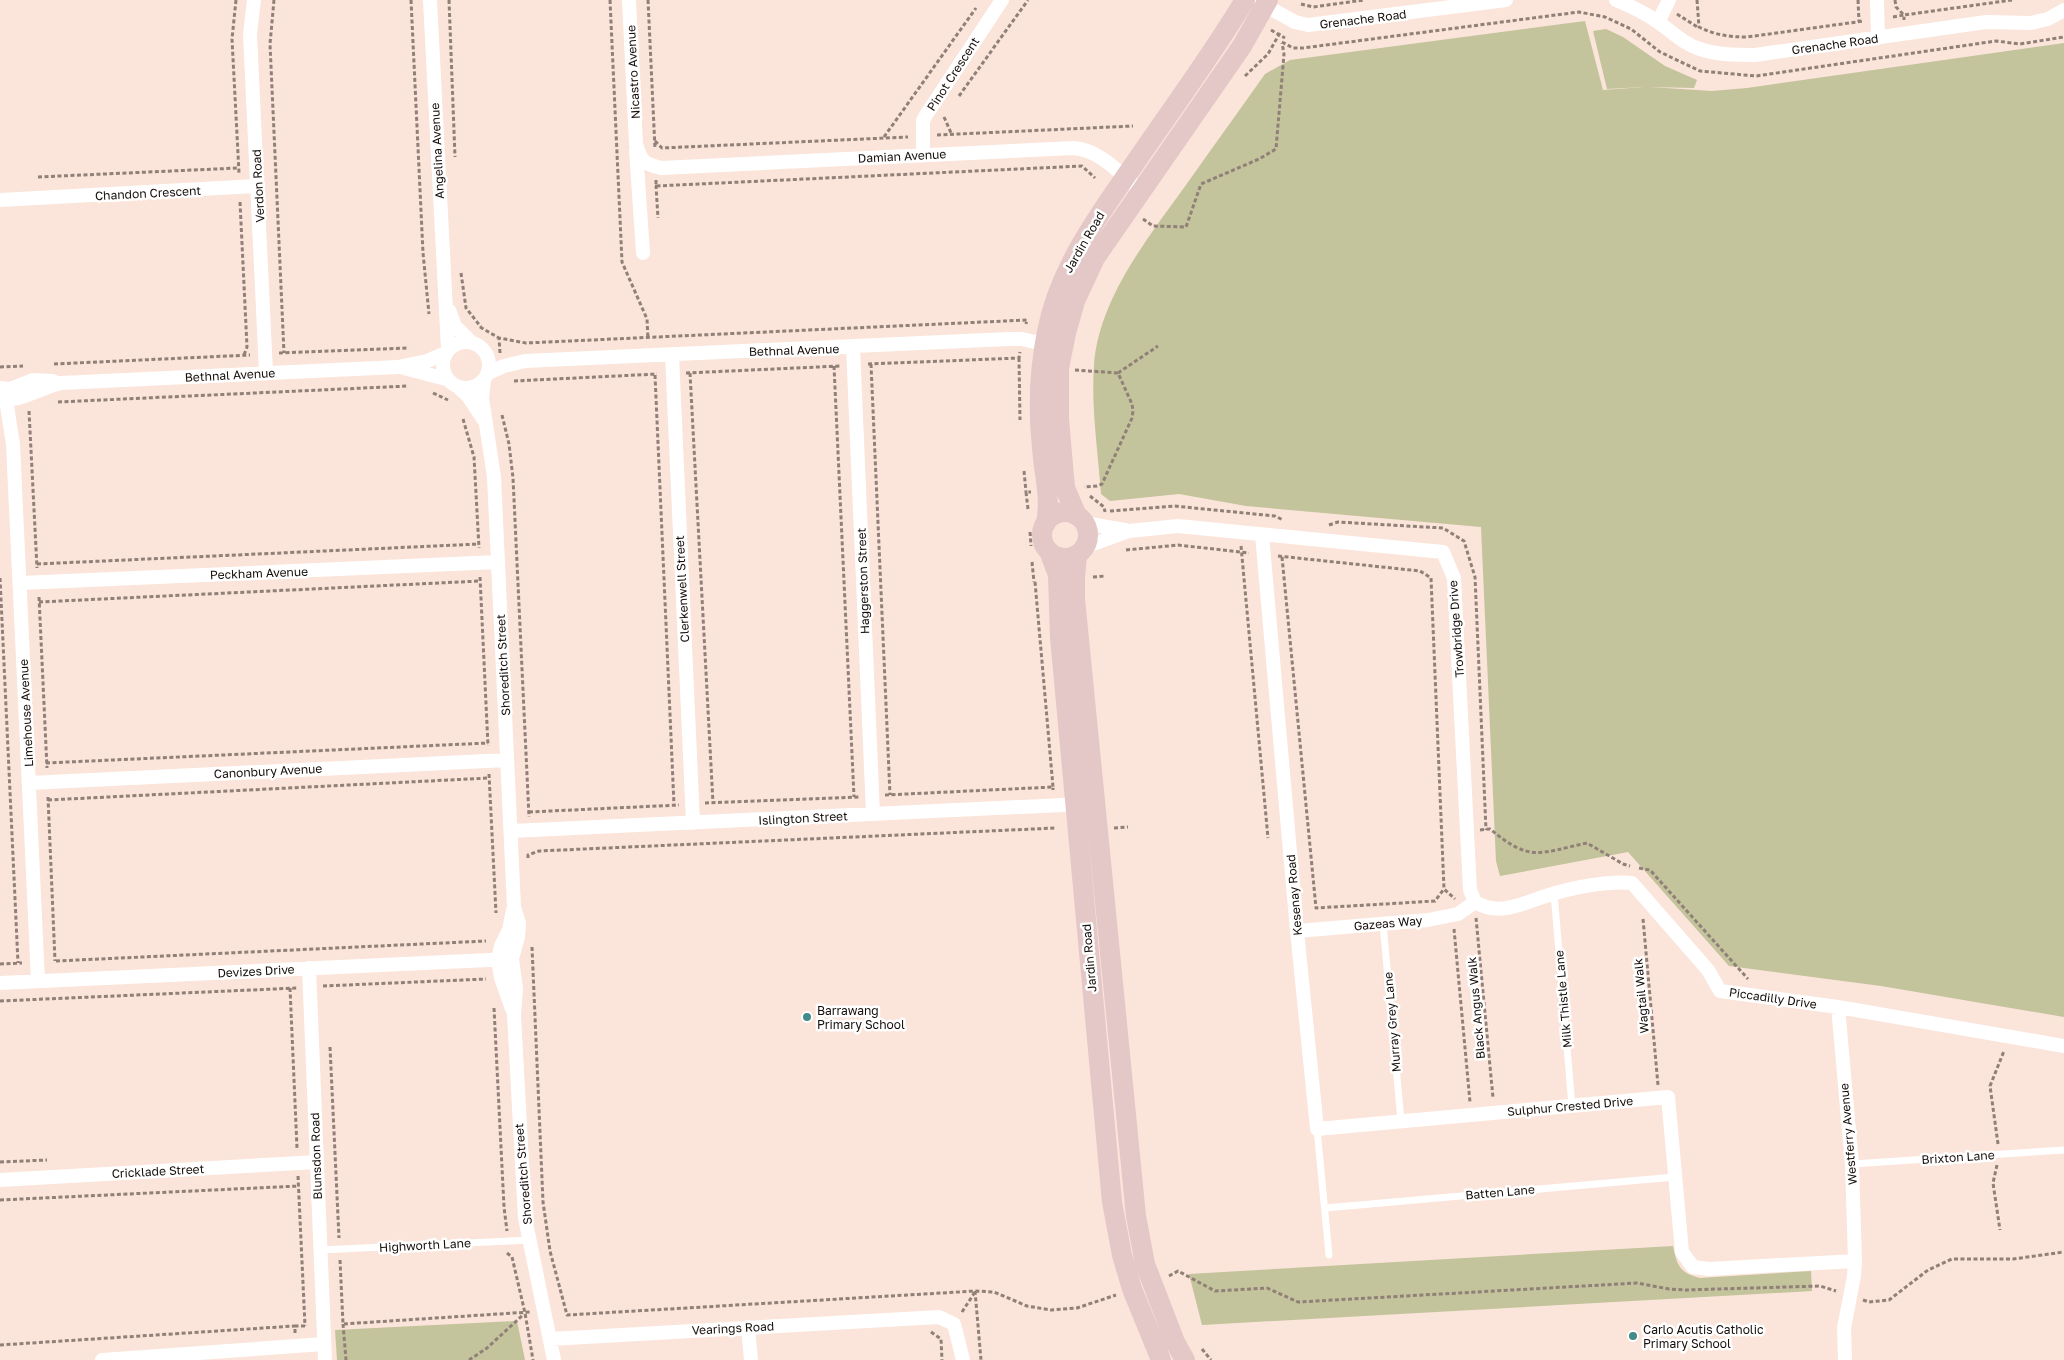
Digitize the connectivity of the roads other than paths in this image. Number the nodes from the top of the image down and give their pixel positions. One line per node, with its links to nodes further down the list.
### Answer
1 (254, 0): 18 (street, Verdon Road)
2 (430, 0): 21 (street, Angelina Avenue)
3 (629, 0): 14 (street, Nicastro Avenue)
4 (1002, 0): 15 (street, Pinot Crescent)
5 (1245, 0): 17 (street, Jardin Road)
6 (1506, 0): 10 (street, Grenache Road)
7 (1616, 0): 12 (street, Grenache Road)
8 (1670, 0): 12 (street)
9 (1877, 0): 13 (street)
10 (1262, 2): 17 (street, Jardin Road)
11 (2064, 10): 13 (street, Grenache Road)
12 (1658, 22): 13 (street, Grenache Road)
13 (1878, 38)
14 (636, 144): 16 (street, Nicastro Avenue); 20 (street, Nicastro Avenue)
15 (924, 154): 16 (street, Damian Avenue); 17 (street, Damian Avenue)
16 (652, 166)
17 (1132, 184): 25 (street, Jardin Road)
18 (258, 186): 19 (street, Chandon Crescent); 29 (street, Verdon Road)
19 (0, 200)
20 (644, 253)
21 (446, 303): 22 (street, Angelina Avenue); 24 (street, Angelina Avenue)
22 (475, 345): 24 (street); 27 (street, Bethnal Avenue); 30 (street)
23 (853, 347): 25 (street, Bethnal Avenue); 26 (street, Bethnal Avenue); 47 (street, Haggerston Street)
24 (447, 351): 28 (street, Bethnal Avenue); 31 (street)
25 (1062, 351): 35 (street, Jardin Road); 36 (street, Jardin Road)
26 (672, 355): 27 (street, Bethnal Avenue); 48 (street, Clerkenwell Street)
27 (525, 361): 30 (street, Bethnal Avenue)
28 (398, 367): 29 (street, Bethnal Avenue); 31 (street, Bethnal Avenue)
29 (266, 373): 33 (street, Bethnal Avenue)
30 (486, 377): 32 (street); 34 (street, Shoreditch Street)
31 (446, 379): 32 (street)
32 (458, 388): 34 (street, Shoreditch Street)
33 (12, 399): 42 (street, Limehouse Avenue)
34 (485, 423): 41 (street, Shoreditch Street)
35 (1080, 519): 36 (street); 37 (street, Trowbridge Drive); 40 (street)
36 (1046, 523): 39 (street)
37 (1129, 531): 38 (street, Trowbridge Drive); 40 (street, Trowbridge Drive)
38 (1262, 534): 51 (street, Trowbridge Drive); 54 (street, Kesenay Road)
39 (1049, 551): 40 (street); 46 (street, Jardin Road)
40 (1084, 556): 45 (street, Jardin Road)
41 (498, 562): 42 (street, Peckham Avenue); 43 (street, Shoreditch Street)
42 (20, 583): 44 (street, Limehouse Avenue)
43 (508, 760): 44 (street, Canonbury Avenue); 49 (street, Shoreditch Street)
44 (29, 783): 58 (street, Limehouse Avenue)
45 (1095, 804): 46 (street, Islington Street); 85 (street, Jardin Road)
46 (1075, 805): 47 (street, Islington Street); 84 (street, Jardin Road)
47 (874, 814): 48 (street, Islington Street)
48 (693, 823): 49 (street, Islington Street)
49 (512, 831): 52 (street, Shoreditch Street)
50 (1554, 893): 51 (street, Piccadilly Drive); 60 (street, Piccadilly Drive); 63 (lane, Milk Thistle Lane)
51 (1471, 906): 53 (street, Gazeas Way)
52 (514, 907): 55 (street, Shoreditch Street); 56 (street, Shoreditch Street)
53 (1383, 924): 54 (street, Gazeas Way); 64 (lane, Murray Grey Lane)
54 (1297, 931): 65 (street, Kesenay Road)
55 (512, 959): 56 (street, Devizes Drive); 61 (street, Shoreditch Street)
56 (492, 960): 57 (street, Devizes Drive); 61 (street, Shoreditch Street)
57 (309, 968): 58 (street, Devizes Drive); 67 (street, Blunsdon Road)
58 (38, 981): 59 (street, Devizes Drive)
59 (0, 983)
60 (1838, 1007): 62 (street, Piccadilly Drive); 68 (street, Westferry Avenue)
61 (514, 1016): 72 (street, Shoreditch Street)
62 (2064, 1046)
63 (1572, 1106): 64 (street, Sulphur Crested Drive); 69 (street, Sulphur Crested Drive)
64 (1401, 1121): 65 (street, Sulphur Crested Drive)
65 (1317, 1128): 71 (lane, Kesenay Road)
66 (2064, 1150): 68 (lane, Brixton Lane)
67 (317, 1162): 70 (street, Cricklade Street); 73 (street, Blunsdon Road)
68 (1852, 1164): 75 (street, Westferry Avenue)
69 (1675, 1177): 71 (lane, Batten Lane); 75 (street)
70 (0, 1180)
71 (1325, 1208): 74 (lane, Kesenay Road)
72 (530, 1240): 73 (lane, Highworth Lane); 77 (street, Shoreditch Street)
73 (320, 1250): 78 (street, Blunsdon Road)
74 (1329, 1255)
75 (1855, 1261): 86 (street, Westferry Avenue)
76 (748, 1327): 77 (street, Vearings Road); 82 (street); 83 (street, Vearings Road)
77 (550, 1339): 81 (street, Shoreditch Street)
78 (324, 1344): 79 (street); 80 (street, Blunsdon Road)
79 (102, 1360)
80 (325, 1360)
81 (554, 1360)
82 (751, 1360)
83 (963, 1360)
84 (1161, 1360)
85 (1185, 1360)
86 (1845, 1360)

